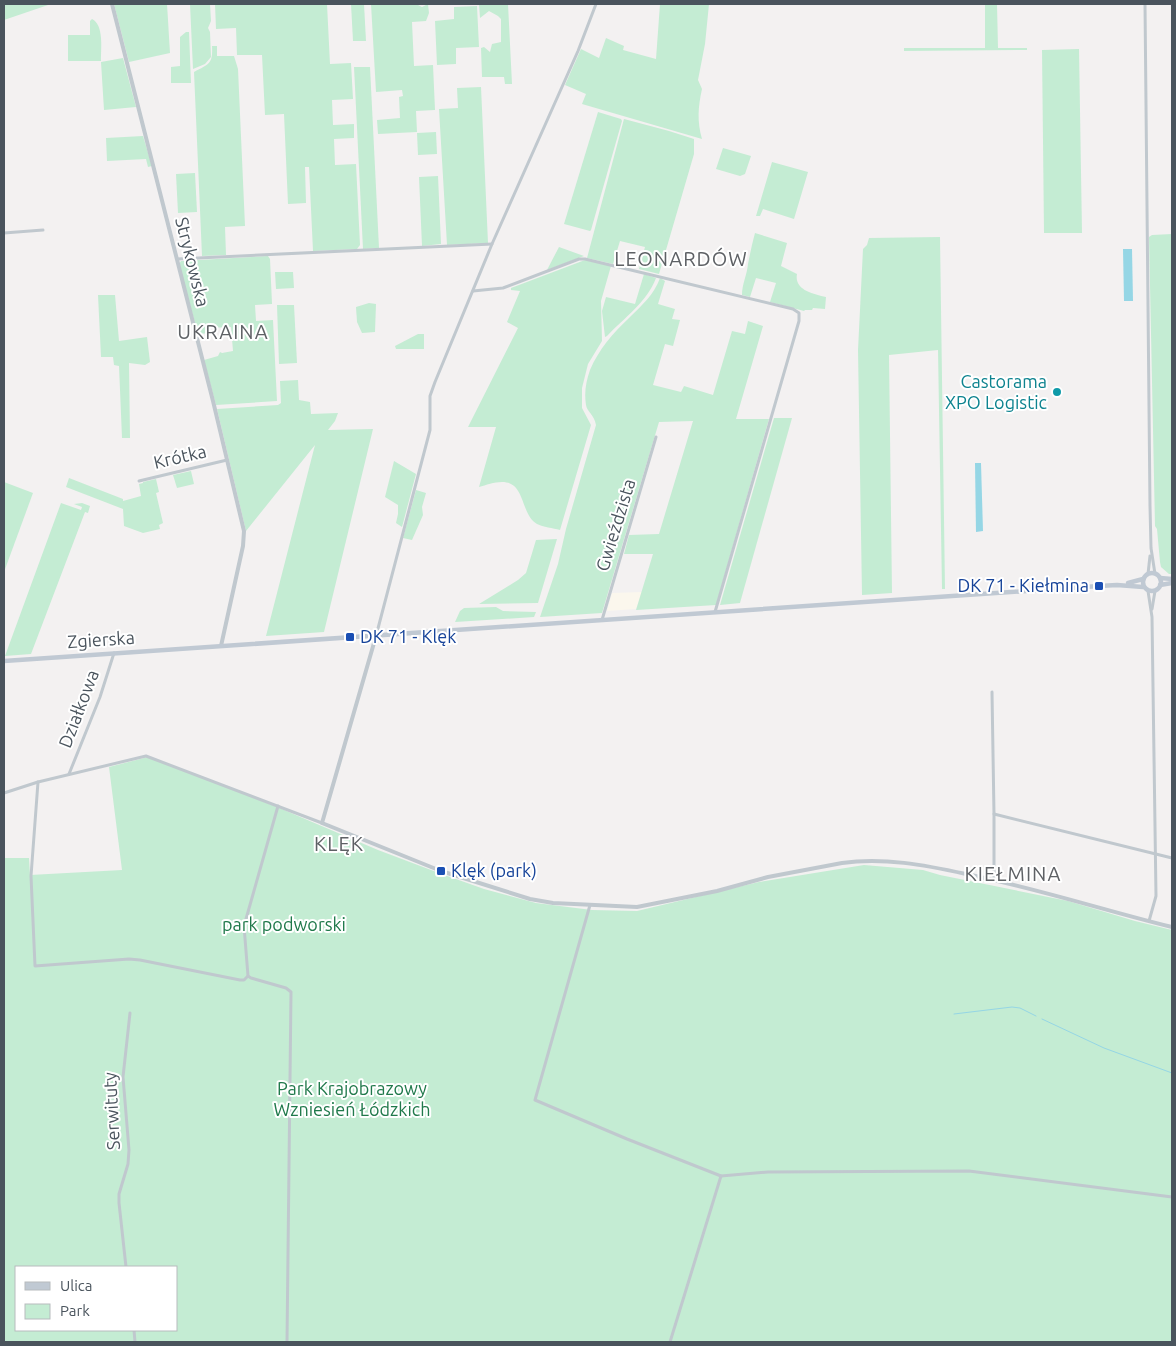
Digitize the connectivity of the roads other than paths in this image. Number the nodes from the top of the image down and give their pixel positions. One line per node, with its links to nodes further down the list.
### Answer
1 (112, 4): 7 (street, Strykowska)
2 (596, 4): 6 (street)
3 (1145, 4): 12 (street)
4 (43, 230): 5 (street)
5 (4, 233)
6 (492, 244): 7 (street); 8 (street)
7 (176, 259): 10 (street, Strykowska)
8 (473, 291): 22 (street); 25 (street)
9 (656, 437): 24 (street, Gwieździsta)
10 (227, 460): 11 (street, Krótka); 26 (street, Strykowska)
11 (139, 481)
12 (1151, 548): 13 (street); 14 (street)
13 (1148, 574): 14 (main road); 15 (main road)
14 (1158, 576): 16 (main road); 18 (main road)
15 (1143, 579): 17 (main road); 19 (main road)
16 (1172, 581): 18 (main road)
17 (1117, 585): 19 (main road); 22 (main road, Zgierska)
18 (1160, 585): 21 (main road)
19 (1143, 587): 20 (main road)
20 (1148, 591): 21 (main road); 23 (street)
21 (1155, 591): 23 (street)
22 (715, 612): 24 (main road, Zgierska)
23 (1152, 617): 36 (street)
24 (602, 620): 25 (main road, Zgierska)
25 (376, 636): 26 (main road, Zgierska); 35 (street)
26 (221, 646): 27 (main road, Zgierska)
27 (114, 653): 28 (main road, Zgierska); 30 (street, Działkowa)
28 (4, 661)
29 (992, 692): 34 (street)
30 (69, 774): 31 (street); 33 (street)
31 (38, 782): 32 (street); 42 (street)
32 (4, 793)
33 (278, 806): 35 (street); 42 (street)
34 (994, 814): 36 (street); 38 (street)
35 (322, 823): 39 (street)
36 (1156, 854): 37 (street); 40 (street)
37 (1172, 858)
38 (994, 880): 39 (street); 40 (street)
39 (590, 905): 44 (street)
40 (1149, 921): 41 (street)
41 (1172, 927)
42 (248, 976): 47 (street)
43 (130, 1013): 46 (street, Serwituty)
44 (721, 1176): 45 (street); 48 (street)
45 (1172, 1197)
46 (126, 1266)
47 (287, 1342)
48 (670, 1342)

